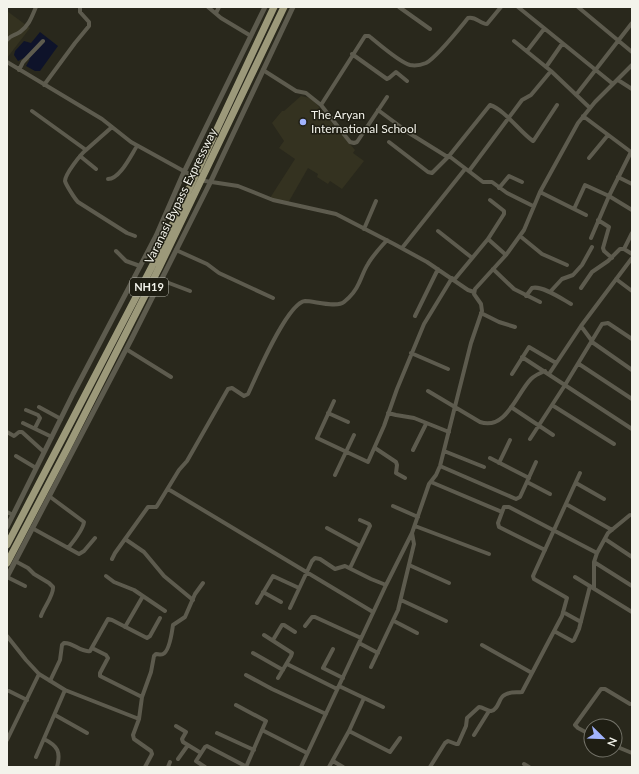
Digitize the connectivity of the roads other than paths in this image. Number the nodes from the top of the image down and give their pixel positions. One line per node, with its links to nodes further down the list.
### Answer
1 (36, 7): 18 (street)
2 (80, 7): 37 (street)
3 (208, 7): 13 (street)
4 (219, 7): 13 (street)
5 (265, 7): 17 (street)
6 (274, 7): 192 (highway, Varanasi Bypass Expressway / NH19)
7 (284, 7): 202 (highway, Varanasi Bypass Expressway / NH19)
8 (292, 7): 30 (street)
9 (399, 7): 15 (street)
10 (501, 7): 25 (street)
11 (518, 7): 16 (street)
12 (578, 7): 21 (street)
13 (216, 13): 17 (street)
14 (632, 23): 21 (street)
15 (430, 29)
16 (544, 30): 22 (street); 23 (street)
17 (251, 36): 59 (street)
18 (7, 40)
19 (43, 41): 29 (street)
20 (514, 41): 23 (street)
21 (619, 42): 24 (street); 31 (street)
22 (562, 44): 28 (street); 31 (street)
23 (527, 51): 28 (street)
24 (632, 52)
25 (352, 54): 35 (street); 41 (street)
26 (7, 62): 29 (street)
27 (632, 65): 33 (street)
28 (546, 67): 32 (street)
29 (20, 70): 37 (street)
30 (263, 70): 41 (street); 62 (street)
31 (595, 70): 36 (street); 39 (street)
32 (551, 71): 39 (street); 47 (street)
33 (630, 71): 34 (street)
34 (618, 80): 36 (street); 38 (street)
35 (407, 81)
36 (613, 84): 43 (street)
37 (44, 85): 48 (street)
38 (632, 89)
39 (576, 95): 43 (street)
40 (387, 97): 44 (street)
41 (321, 105): 44 (street)
42 (557, 105): 47 (street)
43 (590, 108): 46 (street)
44 (378, 110): 55 (street)
45 (32, 111): 52 (street)
46 (583, 116): 49 (street); 66 (street)
47 (508, 118): 55 (street); 58 (street)
48 (112, 127): 51 (street); 52 (street)
49 (608, 135): 53 (street); 56 (street)
50 (389, 142): 55 (street)
51 (138, 146): 59 (street); 61 (street)
52 (86, 150): 54 (street)
53 (631, 152): 60 (street)
54 (80, 156): 57 (street); 78 (street)
55 (449, 156): 58 (street)
56 (589, 158)
57 (96, 169)
58 (467, 170): 65 (street); 84 (street)
59 (186, 173): 94 (street)
60 (618, 177): 64 (street); 67 (street)
61 (108, 179)
62 (208, 182): 75 (street); 86 (street)
63 (522, 182): 65 (street)
64 (632, 184)
65 (499, 188): 70 (street)
66 (540, 192): 70 (street); 71 (street)
67 (609, 196): 71 (street); 72 (street); 74 (street)
68 (490, 200): 81 (street)
69 (376, 201): 75 (street)
70 (533, 206): 79 (street)
71 (574, 209): 73 (street)
72 (632, 210)
73 (586, 215)
74 (598, 220): 80 (street); 91 (street)
75 (364, 229): 82 (street)
76 (438, 232): 90 (street)
77 (632, 233): 85 (street)
78 (135, 236)
79 (520, 236): 89 (street); 93 (street)
80 (591, 238)
81 (488, 239): 89 (street); 90 (street)
82 (387, 240): 84 (street); 170 (street)
83 (592, 247): 104 (street)
84 (402, 248): 95 (street)
85 (624, 249): 88 (street); 91 (street)
86 (176, 250): 99 (street); 106 (street)
87 (116, 251): 94 (street)
88 (632, 254)
89 (506, 255): 96 (street)
90 (471, 257): 97 (street)
91 (612, 258): 100 (street)
92 (632, 258): 98 (street)
93 (567, 265)
94 (140, 266): 137 (street)
95 (438, 269): 97 (street); 110 (street)
96 (493, 269): 103 (street); 105 (street)
97 (453, 279): 103 (street); 116 (street)
98 (616, 279): 102 (street); 111 (street)
99 (161, 280): 101 (street); 115 (street)
100 (581, 288)
101 (190, 291)
102 (632, 291)
103 (474, 292): 109 (street)
104 (550, 292): 105 (street); 108 (street)
105 (526, 296): 107 (street)
106 (273, 298)
107 (540, 302)
108 (571, 304)
109 (481, 313): 112 (street); 132 (street)
110 (415, 316)
111 (581, 326): 114 (street); 118 (street)
112 (515, 327)
113 (632, 339): 114 (street)
114 (592, 341): 119 (street); 121 (street)
115 (126, 349): 125 (street); 172 (street)
116 (411, 353): 120 (street); 136 (street)
117 (522, 357): 118 (street); 122 (street); 123 (street)
118 (556, 363): 124 (street)
119 (579, 364): 126 (street); 128 (street)
120 (448, 369)
121 (632, 370)
122 (545, 372): 124 (street); 133 (street)
123 (512, 374)
124 (549, 374): 126 (street)
125 (171, 377)
126 (565, 385): 130 (street); 143 (street)
127 (428, 392): 132 (street)
128 (632, 399)
129 (334, 401): 135 (street)
130 (552, 405): 141 (street); 151 (street)
131 (39, 407): 137 (street)
132 (455, 408): 133 (street); 145 (street)
133 (511, 408): 141 (street)
134 (26, 410): 142 (street)
135 (328, 413): 138 (street); 156 (street)
136 (388, 413): 140 (street); 152 (street)
137 (61, 418): 148 (street)
138 (348, 422)
139 (23, 423): 142 (street)
140 (426, 424): 145 (street); 153 (street)
141 (539, 425): 147 (street); 149 (street)
142 (35, 428): 148 (street)
143 (632, 429)
144 (7, 432): 155 (street)
145 (449, 432): 154 (street)
146 (354, 435): 156 (street)
147 (553, 435)
148 (52, 437): 155 (street)
149 (530, 438)
150 (510, 440): 160 (street)
151 (614, 444)
152 (375, 448): 156 (street); 166 (street)
153 (413, 450)
154 (444, 451): 161 (street); 162 (street)
155 (44, 452): 163 (street)
156 (346, 452): 165 (street)
157 (16, 456): 163 (street)
158 (490, 458): 160 (street)
159 (536, 462): 167 (street)
160 (499, 463): 167 (street)
161 (440, 466): 167 (street); 168 (street)
162 (484, 467)
163 (36, 468): 178 (street)
164 (580, 473): 169 (street)
165 (335, 474)
166 (405, 478)
167 (528, 480): 171 (street)
168 (431, 482): 177 (street); 180 (street)
169 (576, 483): 173 (street); 174 (street)
170 (168, 489): 190 (street); 205 (street)
171 (550, 494)
172 (49, 496): 184 (street); 194 (street)
173 (604, 499)
174 (566, 504): 186 (street); 187 (street)
175 (393, 506): 180 (street)
176 (7, 512): 178 (street)
177 (502, 512): 186 (street); 195 (street)
178 (13, 515): 183 (street)
179 (630, 515): 187 (street)
180 (418, 517): 182 (street)
181 (360, 520): 193 (street)
182 (414, 526): 188 (street); 197 (street)
183 (7, 527)
184 (32, 528): 194 (street); 200 (street)
185 (327, 528): 193 (street)
186 (554, 530): 195 (street); 196 (street)
187 (612, 530): 191 (street)
188 (412, 533): 203 (street); 211 (street)
189 (95, 538): 194 (street)
190 (125, 539): 199 (street); 218 (street)
191 (605, 539): 196 (street); 198 (street)
192 (7, 545)
193 (360, 546): 204 (street)
194 (68, 548)
195 (545, 550): 225 (street)
196 (597, 552): 201 (street)
197 (489, 554)
198 (632, 557)
199 (112, 559)
200 (15, 561): 207 (street); 227 (street)
201 (594, 562): 213 (street); 214 (street)
202 (7, 563)
203 (409, 565): 210 (street); 219 (street)
204 (350, 568): 205 (street); 211 (street)
205 (306, 572): 215 (street); 224 (street)
206 (106, 576): 217 (street)
207 (7, 577): 212 (street)
208 (575, 578): 214 (street)
209 (203, 583): 218 (street)
210 (450, 583)
211 (386, 585): 224 (street)
212 (25, 586)
213 (632, 586)
214 (592, 587): 226 (street); 231 (street)
215 (299, 588): 216 (street); 222 (street)
216 (263, 592): 220 (street); 221 (street)
217 (143, 596): 223 (street); 233 (street)
218 (193, 600): 259 (street)
219 (401, 600): 229 (street); 230 (street)
220 (281, 602)
221 (257, 603)
222 (290, 608)
223 (165, 611)
224 (373, 612): 239 (street)
225 (563, 612): 231 (street); 234 (street)
226 (632, 612)
227 (41, 616)
228 (160, 618): 233 (street)
229 (394, 621): 236 (street); 246 (street)
230 (446, 621)
231 (581, 622): 234 (street)
232 (305, 626): 239 (street)
233 (126, 627): 243 (street)
234 (554, 631): 250 (street)
235 (295, 632): 240 (street)
236 (417, 633)
237 (264, 635): 240 (street)
238 (7, 636): 251 (street)
239 (361, 638): 241 (street)
240 (273, 640): 247 (street)
241 (359, 643): 246 (street); 254 (street)
242 (482, 645): 250 (street)
243 (92, 648): 255 (street); 259 (street)
244 (333, 649): 254 (street)
245 (253, 653): 249 (street)
246 (378, 653): 248 (street)
247 (287, 664): 249 (street); 256 (street)
248 (370, 668)
249 (283, 670): 253 (street)
250 (532, 673): 265 (street)
251 (39, 674): 255 (street); 261 (street)
252 (246, 675): 266 (street)
253 (278, 678)
254 (343, 678): 256 (street)
255 (50, 681): 257 (street)
256 (338, 688): 260 (street); 266 (street)
257 (65, 690): 267 (street); 268 (street)
258 (9, 691): 261 (street)
259 (142, 697): 268 (street)
260 (364, 698): 264 (street); 271 (street)
261 (27, 700): 278 (street)
262 (630, 704): 272 (street)
263 (236, 705): 270 (street)
264 (383, 707)
265 (489, 711): 275 (street); 296 (street)
266 (326, 714): 282 (street)
267 (55, 715): 273 (street); 277 (street)
268 (139, 719): 289 (street)
269 (176, 726): 279 (street)
270 (262, 730): 280 (street); 282 (street)
271 (349, 730): 276 (street); 285 (street)
272 (583, 731)
273 (87, 733)
274 (217, 733): 280 (street)
275 (474, 735)
276 (400, 738)
277 (44, 739): 283 (street); 288 (street)
278 (7, 740)
279 (188, 745): 281 (street); 284 (street)
280 (254, 750): 292 (street)
281 (201, 753): 291 (street); 292 (street)
282 (307, 753): 293 (street)
283 (36, 757)
284 (178, 759)
285 (332, 761): 294 (street); 295 (street)
286 (170, 762): 290 (street)
287 (524, 764): 297 (street)
288 (57, 767)
289 (146, 767)
290 (168, 767)
291 (205, 767)
292 (246, 767)
293 (301, 767)
294 (329, 767)
295 (343, 767)
296 (430, 767)
297 (529, 767)

